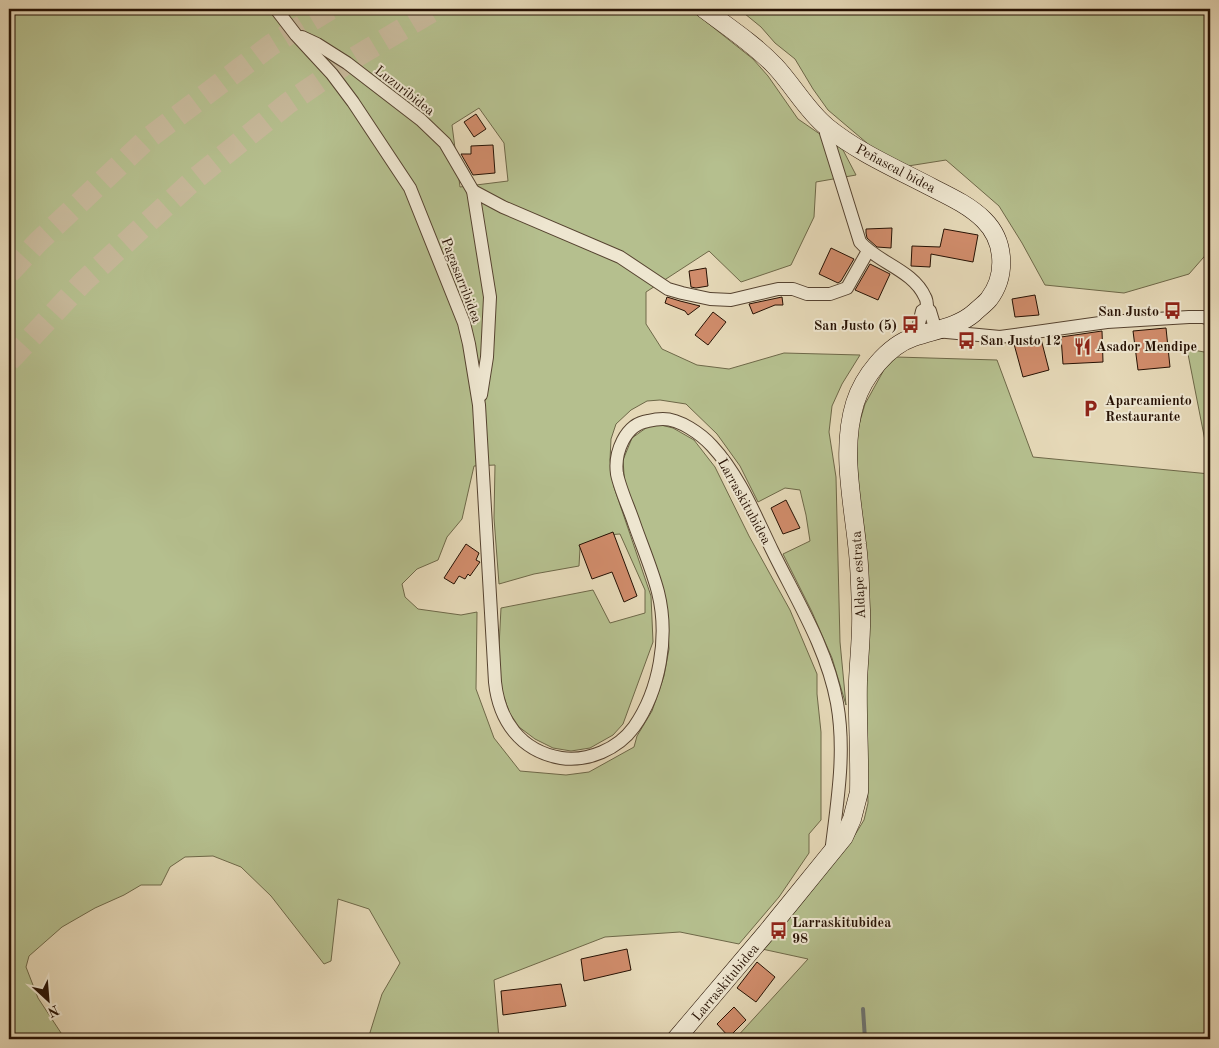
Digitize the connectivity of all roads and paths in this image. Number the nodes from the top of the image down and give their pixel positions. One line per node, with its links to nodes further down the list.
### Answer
1 (276, 9): 3 (street, Pagasarribidea)
2 (704, 9): 4 (street, Peñascal bidea)
3 (296, 35): 5 (street, Luzuribidea); 11 (street, Pagasarribidea)
4 (826, 127): 6 (street); 9 (street, Peñascal bidea)
5 (473, 191): 6 (street); 11 (street, Luzuribidea)
6 (868, 251): 7 (street)
7 (927, 308): 9 (street); 10 (street)
8 (1210, 320): 9 (street)
9 (936, 331): 10 (street, Aldape estrata)
10 (916, 336): 13 (street, Aldape estrata)
11 (479, 405): 12 (street, Pagasarribidea)
12 (497, 700): 13 (street, Larraskitubidea)
13 (830, 854): 14 (street, Larraskitubidea)
14 (676, 1039)

